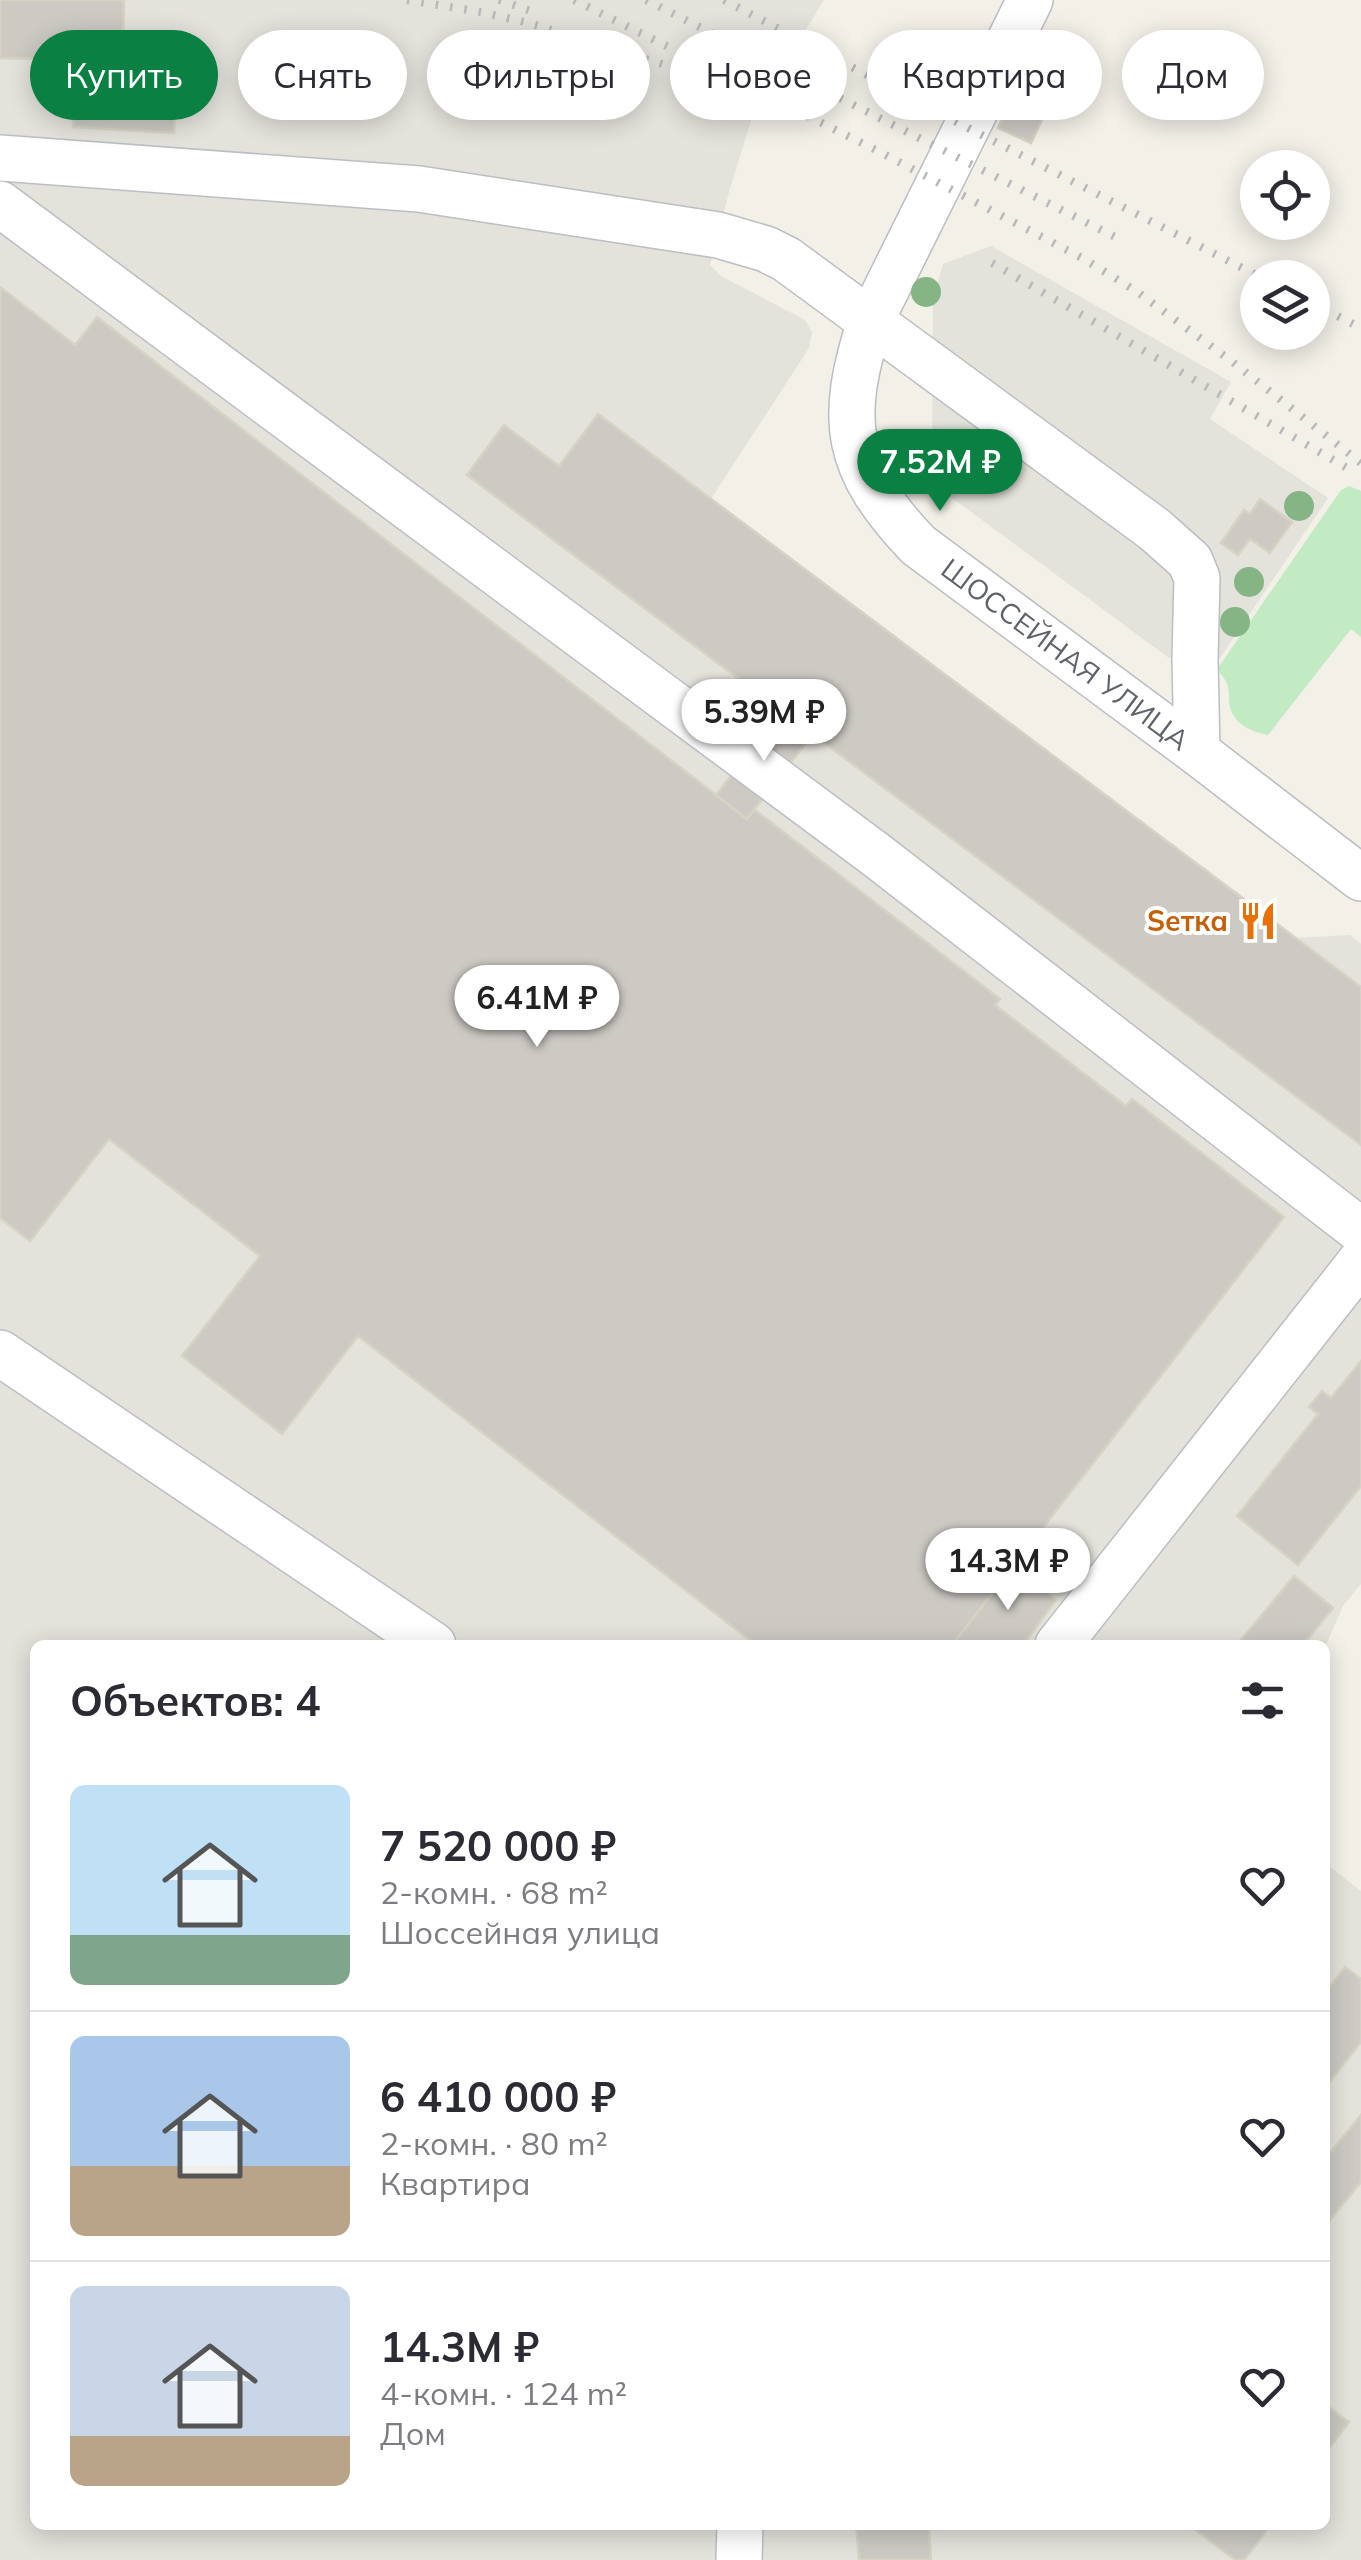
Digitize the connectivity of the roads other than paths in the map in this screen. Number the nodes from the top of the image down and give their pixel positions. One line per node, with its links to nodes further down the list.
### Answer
1 (1030, 0): 4 (street, ШОССЕЙНАЯ УЛИЦА)
2 (0, 158): 4 (street)
3 (0, 204): 7 (street)
4 (870, 322): 5 (street); 5 (street, ШОССЕЙНАЯ УЛИЦА)
5 (1197, 752): 6 (street, ШОССЕЙНАЯ УЛИЦА)
6 (1361, 878)
7 (1361, 1231)
8 (1361, 1261): 11 (street)
9 (0, 1353): 10 (street)
10 (426, 1640)
11 (1062, 1640)
12 (740, 2530): 13 (street)
13 (739, 2560)

